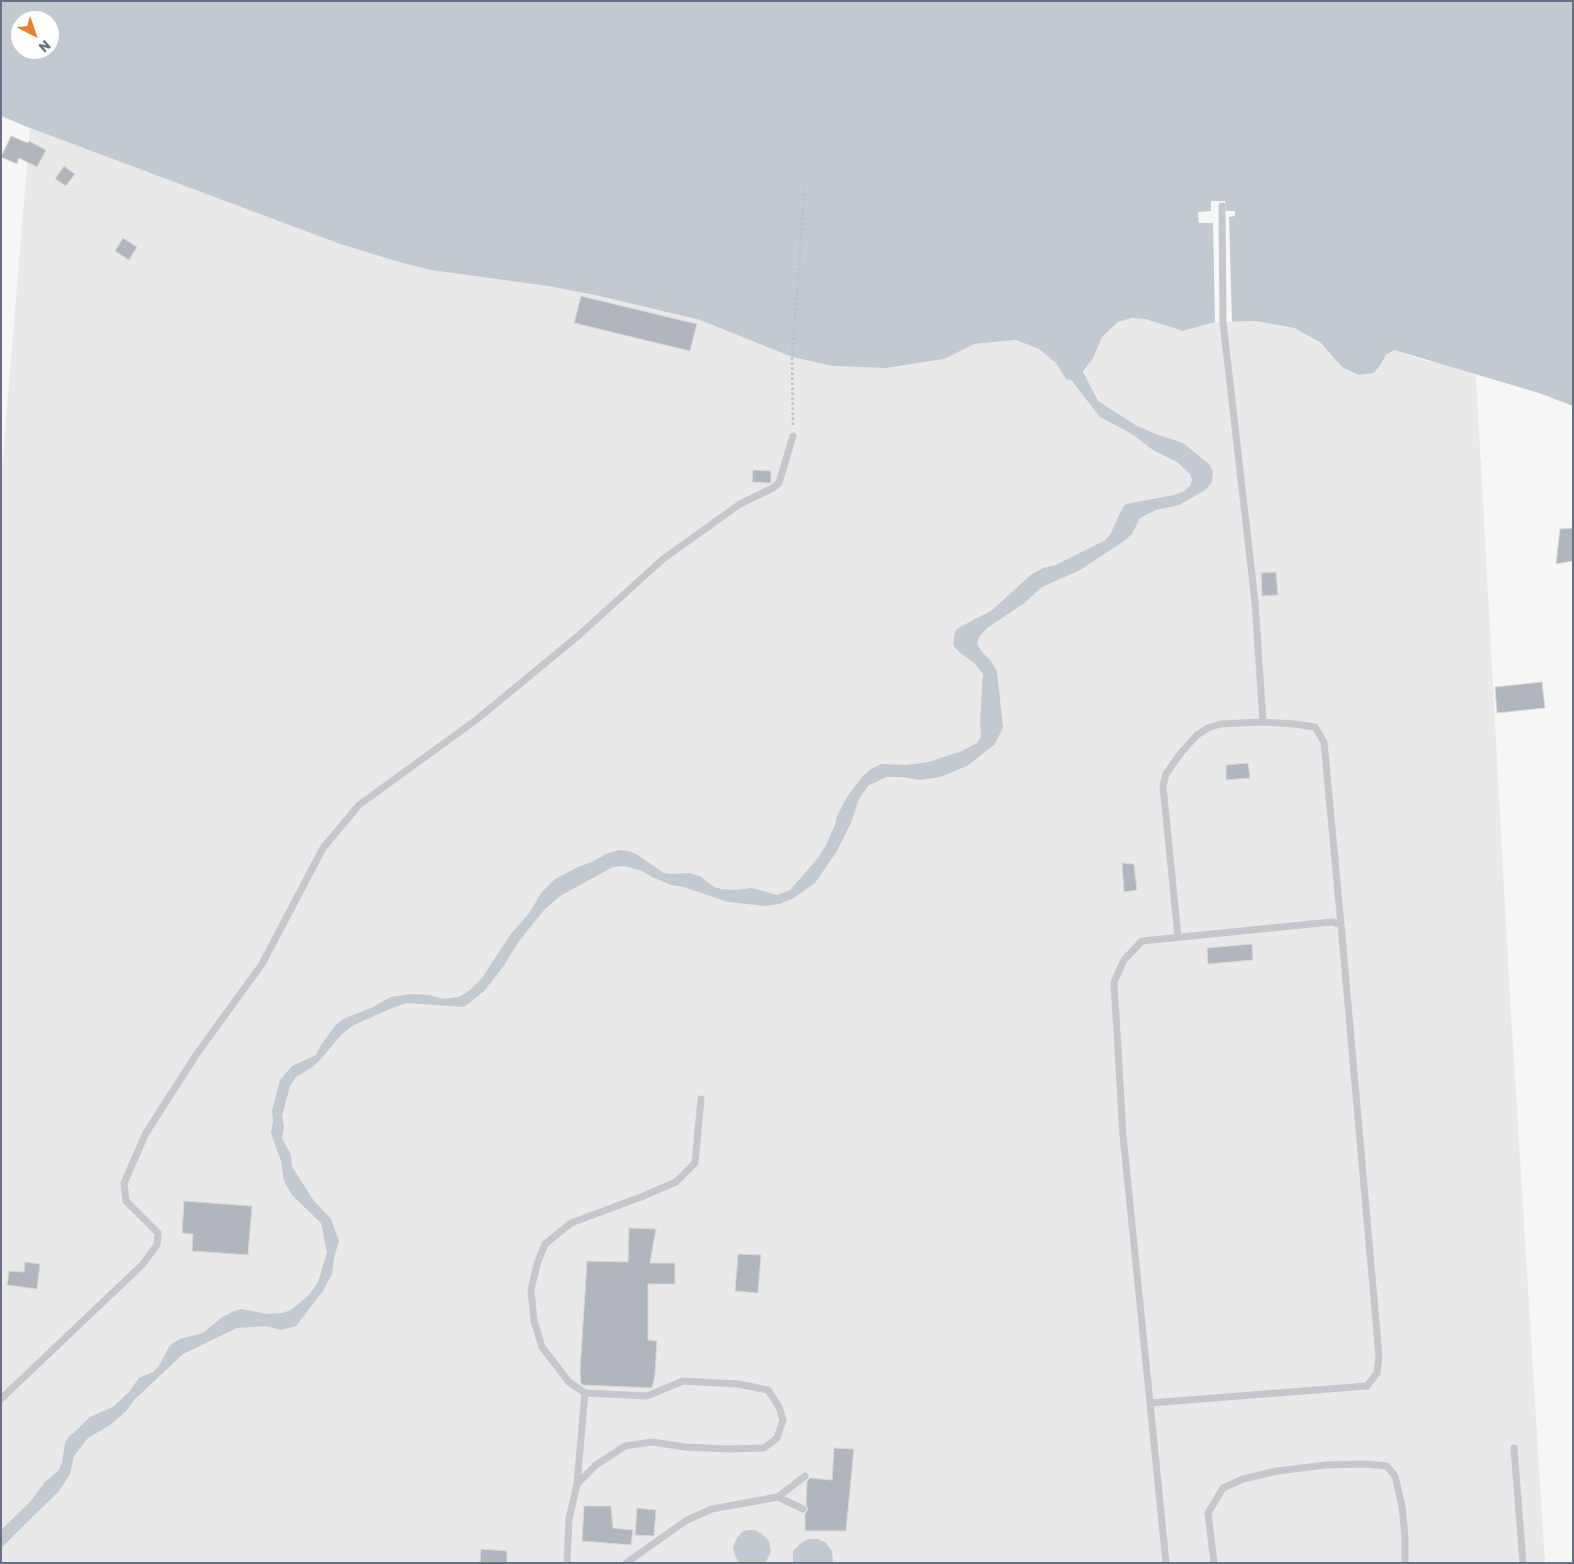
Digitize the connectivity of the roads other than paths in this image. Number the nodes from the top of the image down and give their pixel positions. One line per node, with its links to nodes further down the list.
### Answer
1 (1222, 206): 3 (lane)
2 (793, 436): 8 (lane)
3 (1263, 722): 4 (lane); 5 (lane)
4 (1340, 925): 5 (lane); 9 (lane)
5 (1178, 937): 9 (lane)
6 (700, 1099): 7 (lane)
7 (585, 1393): 12 (lane); 12 (lane)
8 (1, 1399)
9 (1150, 1403): 17 (lane)
10 (1514, 1448): 20 (lane)
11 (805, 1476): 13 (lane)
12 (577, 1484): 15 (lane)
13 (778, 1497): 14 (lane); 16 (lane)
14 (803, 1509)
15 (567, 1563)
16 (626, 1563)
17 (1166, 1563)
18 (1214, 1563): 19 (lane)
19 (1405, 1563)
20 (1523, 1563)

